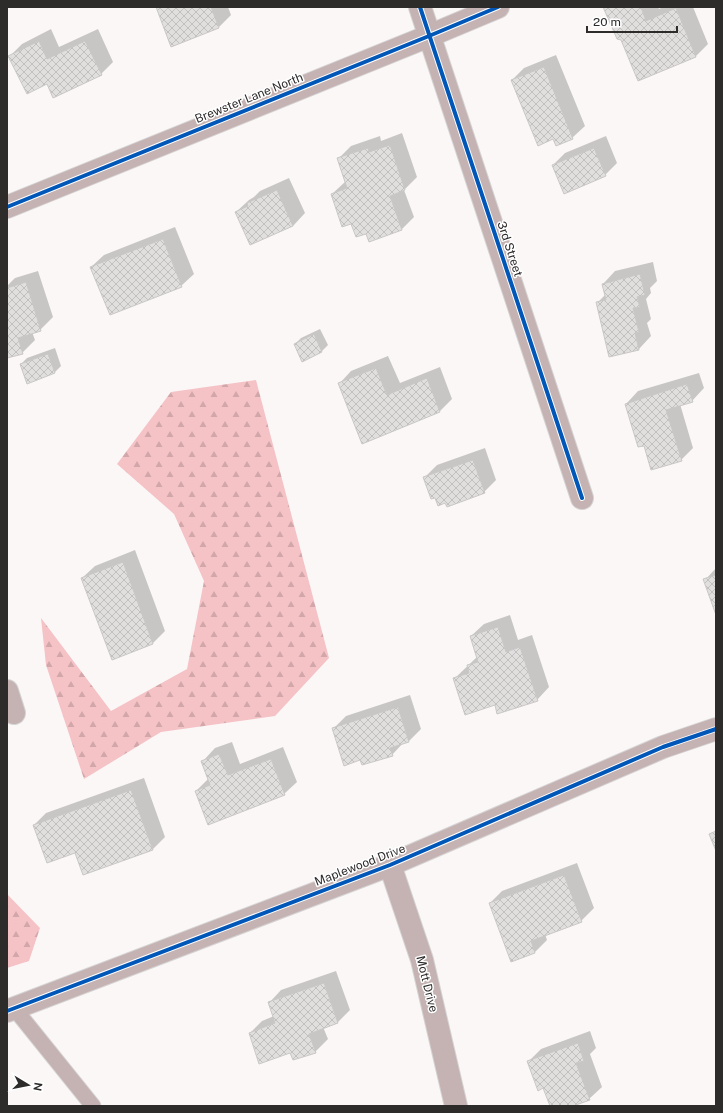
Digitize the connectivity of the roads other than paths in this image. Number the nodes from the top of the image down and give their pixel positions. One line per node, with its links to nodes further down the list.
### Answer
1 (420, 7): 3 (street, 3rd Street)
2 (498, 7): 3 (street, Brewster Lane North)
3 (429, 36): 4 (street, Brewster Lane North); 5 (street, 3rd Street)
4 (7, 208)
5 (582, 498)
6 (7, 691): 7 (street)
7 (14, 713)
8 (716, 728): 9 (street, Maplewood Drive)
9 (390, 865): 10 (street, Maplewood Drive); 12 (street, Mott Drive)
10 (10, 1009): 11 (lane)
11 (93, 1106)
12 (456, 1106)

